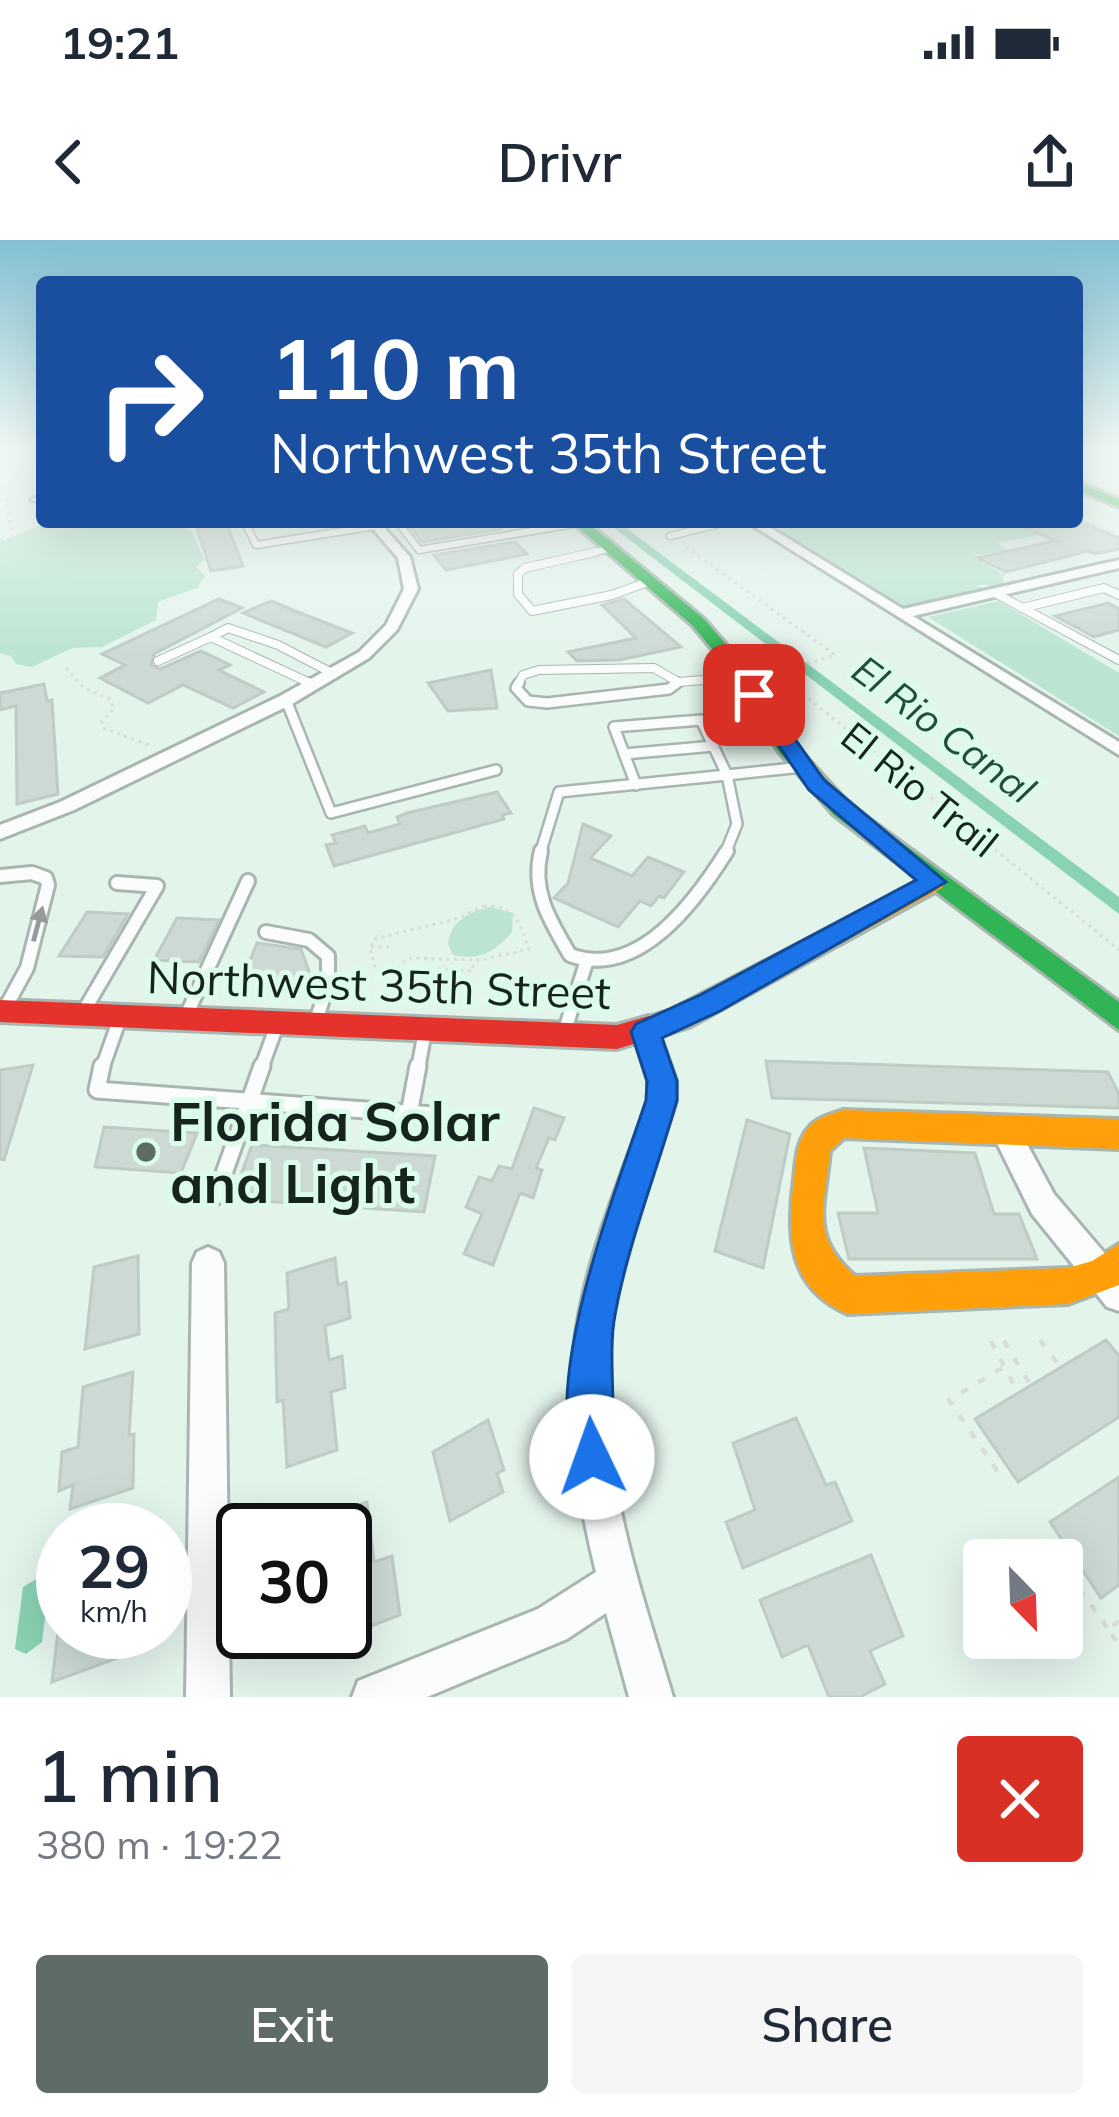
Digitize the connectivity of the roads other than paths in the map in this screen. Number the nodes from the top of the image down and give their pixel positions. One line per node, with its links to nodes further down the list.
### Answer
1 (248, 528): 10 (lane)
2 (328, 528): 10 (lane)
3 (344, 528): 10 (lane)
4 (378, 528): 22 (street)
5 (402, 528): 6 (lane)
6 (546, 528)
7 (587, 528): 12 (street)
8 (703, 528): 11 (lane)
9 (763, 528): 18 (street)
10 (312, 532)
11 (670, 536)
12 (611, 548): 14 (street); 14 (lane)
13 (1114, 569): 15 (street)
14 (652, 581): 23 (street)
15 (995, 593): 17 (lane); 18 (street)
16 (1119, 595): 17 (lane)
17 (1022, 608): 20 (lane)
18 (902, 614): 28 (street)
19 (211, 637): 21 (lane); 22 (lane); 25 (lane)
20 (1119, 660)
21 (158, 661)
22 (334, 674): 25 (street)
23 (742, 677): 24 (lane); 30 (street)
24 (678, 682): 24 (lane)
25 (314, 685): 26 (street)
26 (286, 700): 31 (lane); 34 (street)
27 (714, 746): 29 (lane); 29 (lane); 32 (lane)
28 (1119, 750)
29 (624, 754): 33 (lane)
30 (802, 767): 32 (lane); 37 (street)
31 (496, 770)
32 (727, 775): 33 (lane); 40 (lane)
33 (636, 784): 40 (lane)
34 (0, 832)
35 (0, 876): 41 (lane, one-way to 35)
36 (248, 881): 45 (lane)
37 (933, 882): 44 (street); 49 (street, Northwest 35th Street)
38 (117, 883): 42 (lane)
39 (266, 932): 47 (lane)
40 (586, 963): 50 (lane)
41 (2, 1011): 42 (street, Northwest 35th Street)
42 (82, 1015): 43 (street, Northwest 35th Street)
43 (121, 1016): 45 (street, Northwest 35th Street); 51 (lane)
44 (1119, 1018)
45 (185, 1019): 46 (street, Northwest 35th Street)
46 (277, 1024): 47 (street, Northwest 35th Street); 51 (lane)
47 (314, 1025): 48 (street, Northwest 35th Street)
48 (425, 1030): 50 (street, Northwest 35th Street); 52 (lane)
49 (646, 1032): 50 (street, Northwest 35th Street); 59 (street)
50 (563, 1037)
51 (250, 1102): 52 (lane); 56 (lane)
52 (409, 1114): 53 (lane)
53 (433, 1115)
54 (1004, 1129): 55 (street); 58 (street); 58 (street)
55 (1119, 1134)
56 (217, 1196)
57 (208, 1263): 60 (street)
58 (1113, 1278)
59 (619, 1581): 61 (street); 62 (street)
60 (208, 1697)
61 (374, 1697)
62 (651, 1697)

